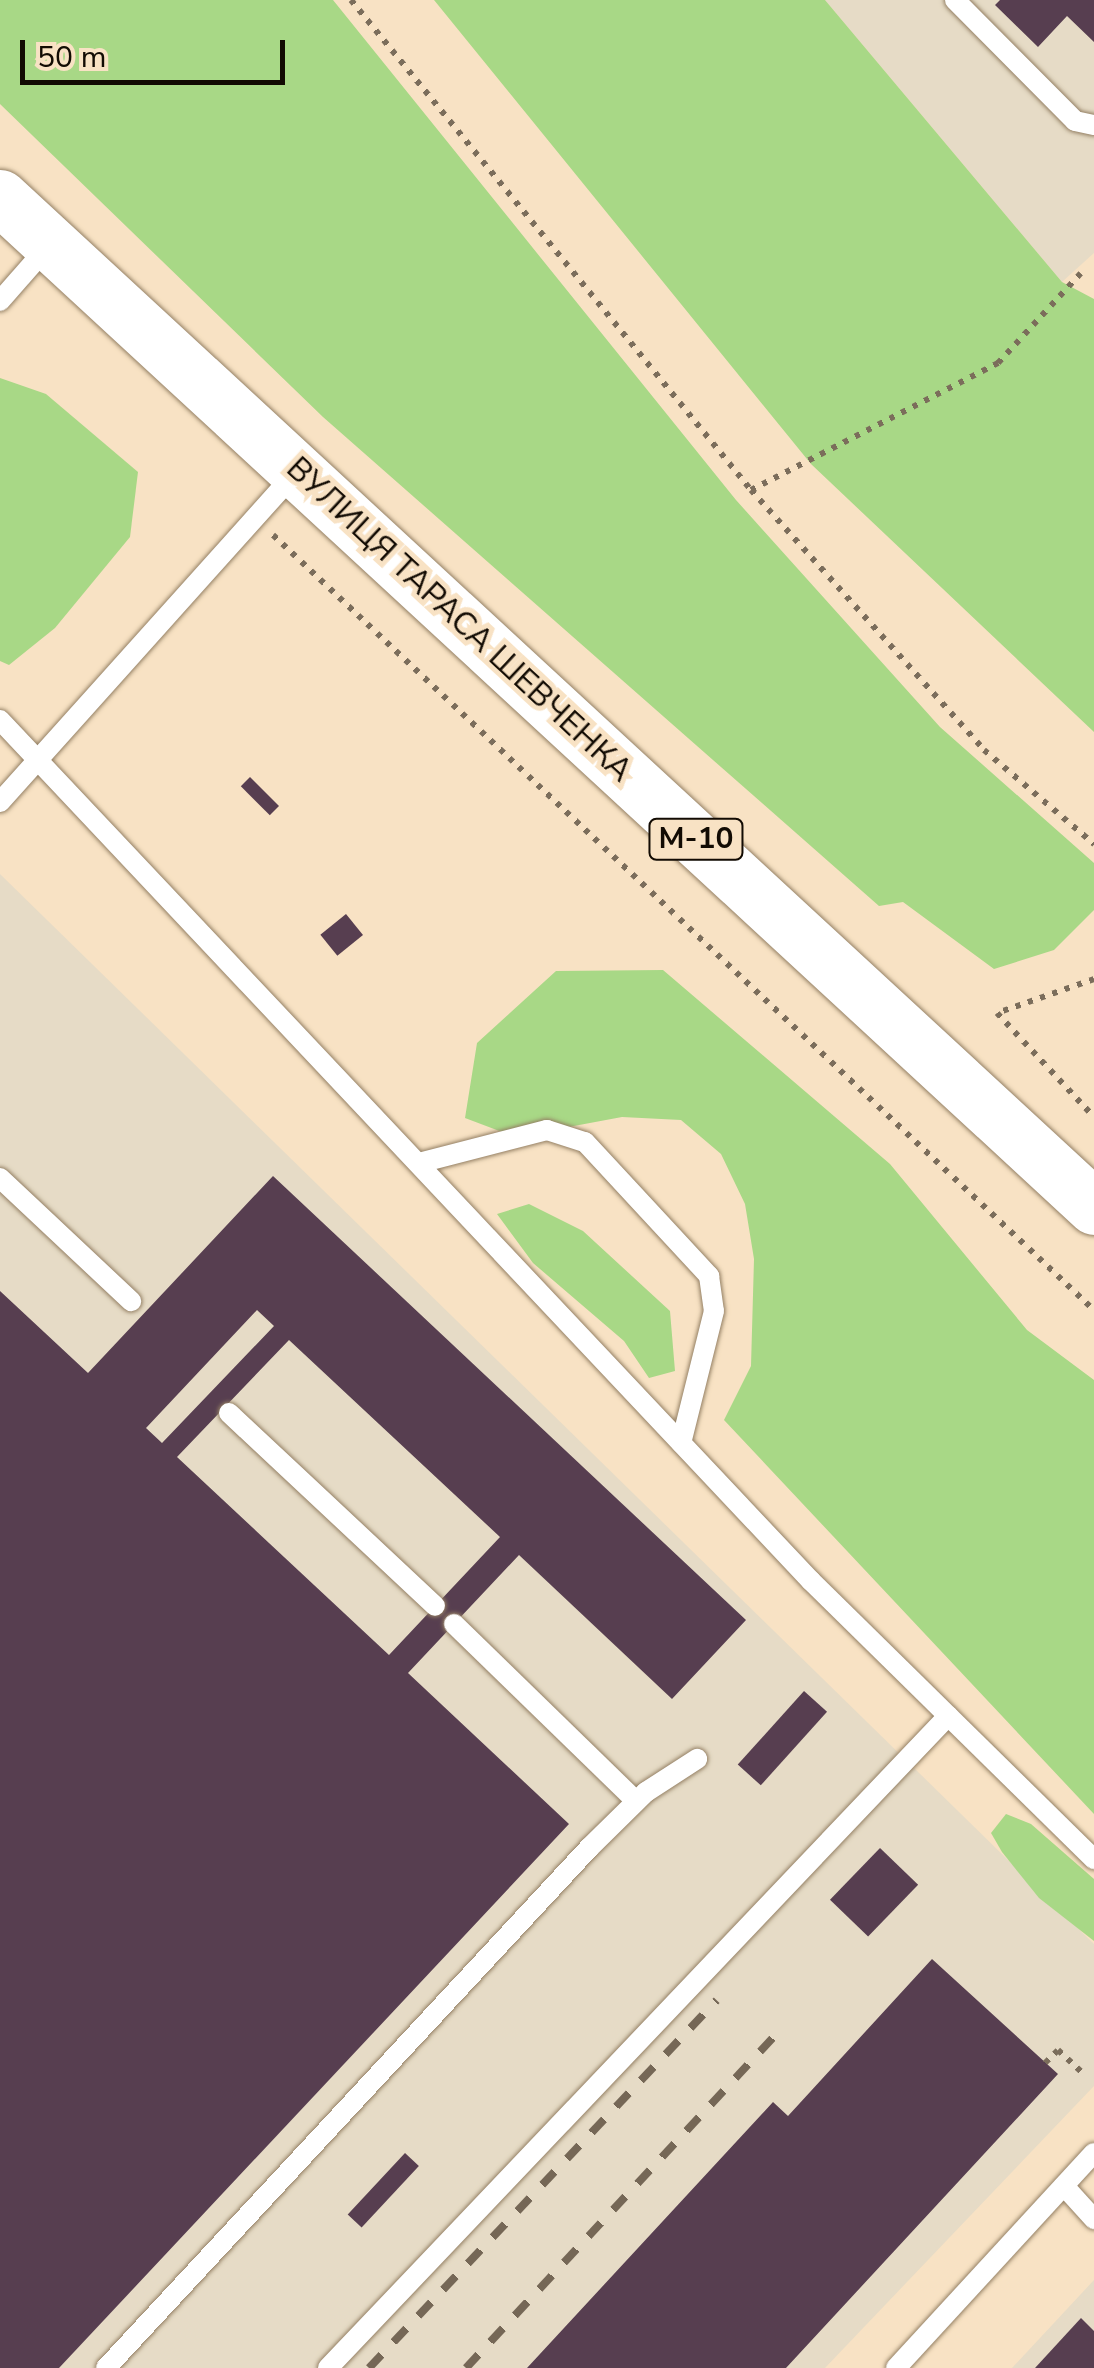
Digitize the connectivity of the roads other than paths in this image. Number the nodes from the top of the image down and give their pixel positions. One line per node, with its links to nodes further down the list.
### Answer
1 (956, 0): 2 (lane)
2 (1094, 126)
3 (0, 197): 4 (main road, ВУЛИЦЯ ТАРАСА ШЕВЧЕНКА / М-10)
4 (50, 244): 5 (lane); 6 (main road, ВУЛИЦЯ ТАРАСА ШЕВЧЕНКА / М-10)
5 (0, 301)
6 (297, 471): 8 (lane); 12 (main road, ВУЛИЦЯ ТАРАСА ШЕВЧЕНКА / М-10)
7 (0, 720): 8 (lane)
8 (39, 759): 9 (lane); 10 (lane)
9 (0, 802)
10 (419, 1163): 15 (lane); 15 (lane)
11 (0, 1178): 13 (lane)
12 (1094, 1208)
13 (130, 1301)
14 (229, 1413): 16 (lane)
15 (681, 1444): 18 (lane)
16 (435, 1606)
17 (454, 1624): 20 (lane)
18 (948, 1716): 21 (lane); 26 (lane)
19 (698, 1759): 20 (lane)
20 (636, 1801): 25 (lane)
21 (1094, 1860)
22 (1094, 2154): 23 (lane)
23 (1064, 2186): 24 (lane); 27 (lane)
24 (1094, 2218)
25 (106, 2368)
26 (328, 2368)
27 (896, 2368)

